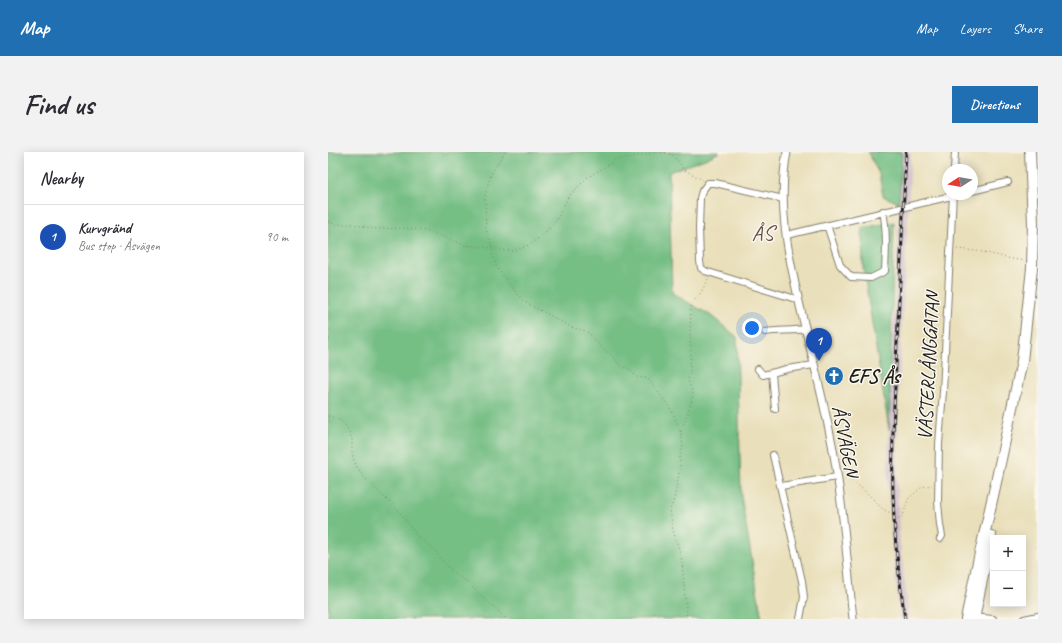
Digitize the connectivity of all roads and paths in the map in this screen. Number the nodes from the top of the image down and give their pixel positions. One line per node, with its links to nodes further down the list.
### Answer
1 (505, 152): 19 (path)
2 (658, 152): 19 (path)
3 (661, 152): 10 (path)
4 (787, 152): 13 (street, ÅSVÄGEN)
5 (955, 152): 8 (street)
6 (1030, 152): 38 (highway)
7 (1036, 152): 38 (highway)
8 (954, 164)
9 (1008, 182): 11 (street)
10 (708, 183): 13 (street); 22 (street)
11 (978, 190)
12 (942, 198): 15 (street)
13 (784, 199): 18 (street, ÅSVÄGEN)
14 (953, 200): 20 (street, VÄSTERLÅNGGATAN)
15 (883, 212): 17 (street); 17 (street)
16 (328, 222): 19 (path)
17 (827, 225): 18 (street)
18 (787, 235): 23 (street, ÅSVÄGEN)
19 (492, 248): 31 (path)
20 (951, 248): 21 (path); 34 (street, VÄSTERLÅNGGATAN)
21 (1024, 260)
22 (710, 273): 23 (street); 31 (path)
23 (799, 300): 24 (street, ÅSVÄGEN)
24 (806, 329): 25 (street); 26 (street, ÅSVÄGEN)
25 (765, 332)
26 (814, 365): 28 (street); 33 (street, ÅSVÄGEN)
27 (758, 369): 28 (street)
28 (772, 373): 29 (street)
29 (775, 409)
30 (328, 416): 39 (path)
31 (681, 433): 40 (path)
32 (772, 455): 35 (street)
33 (837, 477): 34 (path); 35 (street); 42 (street, ÅSVÄGEN)
34 (938, 483): 36 (street, VÄSTERLÅNGGATAN)
35 (780, 486): 41 (street)
36 (940, 539)
37 (1038, 616): 44 (street)
38 (970, 618): 43 (street)
39 (506, 619)
40 (687, 619)
41 (800, 619)
42 (853, 619)
43 (993, 619)
44 (1024, 619)

